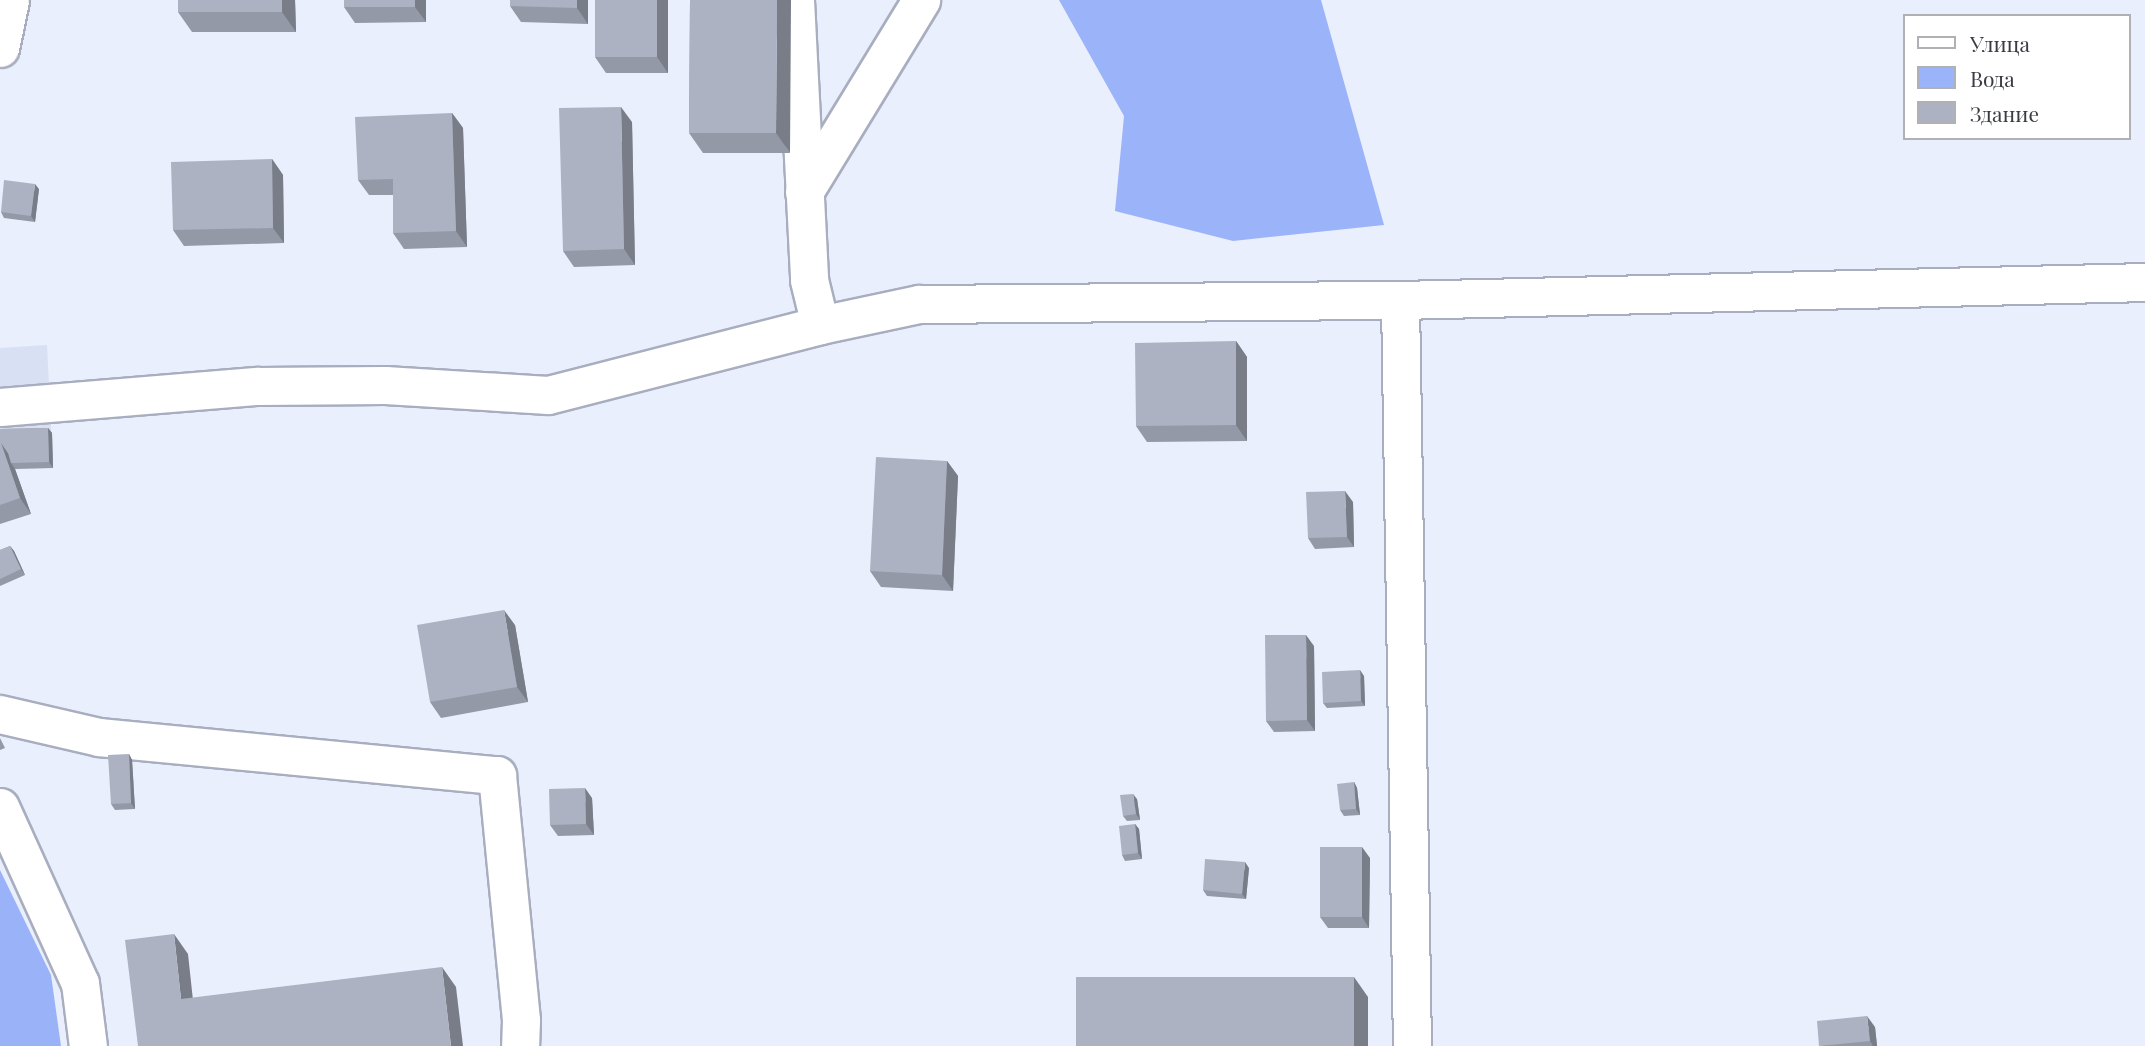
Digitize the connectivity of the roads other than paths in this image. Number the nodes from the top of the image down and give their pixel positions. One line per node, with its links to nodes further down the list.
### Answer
1 (10, 0): 4 (street)
2 (795, 0): 5 (street)
3 (921, 0): 5 (street)
4 (0, 48)
5 (804, 192): 8 (street)
6 (2145, 282): 7 (street)
7 (1400, 300): 8 (street); 14 (street)
8 (820, 325): 9 (street)
9 (0, 407)
10 (0, 714): 13 (street)
11 (0, 807): 12 (street)
12 (88, 1046)
13 (520, 1046)
14 (1412, 1046)

